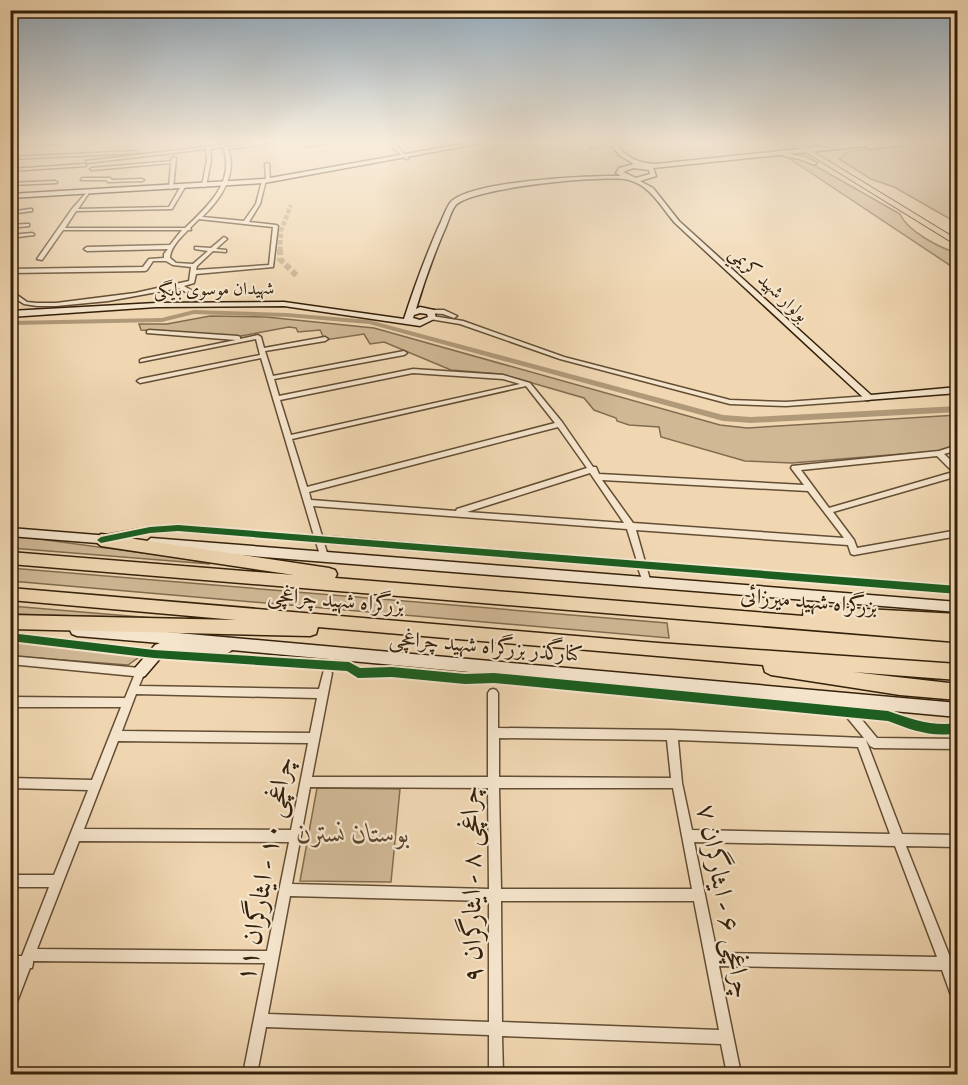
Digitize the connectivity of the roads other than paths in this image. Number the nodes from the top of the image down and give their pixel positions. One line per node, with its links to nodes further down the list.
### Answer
1 (87, 194): 2 (street); 10 (street); 13 (street)
2 (91, 194)
3 (179, 194): 11 (street)
4 (218, 194): 16 (street)
5 (261, 194): 17 (street)
6 (472, 194): 36 (street)
7 (655, 194): 57 (street, بولوار شهيد كريمي)
8 (876, 194): 26 (main road)
9 (893, 194): 23 (main road)
10 (10, 196)
11 (170, 208): 13 (street); 15 (street)
12 (30, 210): 14 (street)
13 (74, 210): 20 (street)
14 (10, 213)
15 (165, 217)
16 (199, 218): 17 (street); 21 (street)
17 (246, 222): 34 (street)
18 (27, 225): 19 (street)
19 (10, 227)
20 (61, 229): 21 (street); 32 (street)
21 (189, 229): 27 (street)
22 (33, 234): 24 (street)
23 (957, 235)
24 (10, 237)
25 (224, 239): 30 (street)
26 (957, 244)
27 (170, 247): 29 (street); 33 (street)
28 (197, 248): 30 (street)
29 (87, 249)
30 (212, 249): 31 (street); 34 (street)
31 (224, 251)
32 (40, 259)
33 (167, 259): 34 (street); 35 (street)
34 (195, 269): 37 (street)
35 (10, 271)
36 (423, 276): 39 (street); 44 (street)
37 (181, 287): 38 (street); 40 (street)
38 (10, 292)
39 (426, 292)
40 (196, 299): 42 (street, شهیدان موسوی بایگی); 44 (street, شهیدان موسوی بایگی)
41 (428, 302): 45 (street)
42 (10, 309)
43 (10, 314): 46 (street, شهیدان موسوی بایگی)
44 (409, 314): 45 (street, شهیدان موسوی بایگی); 46 (street)
45 (431, 315): 46 (street); 57 (street)
46 (416, 323)
47 (149, 332): 48 (street)
48 (254, 338): 51 (street); 52 (street)
49 (325, 339): 51 (street)
50 (404, 352): 53 (street)
51 (263, 353): 53 (street); 54 (street)
52 (142, 361)
53 (270, 378): 58 (street)
54 (140, 381)
55 (528, 384): 58 (street); 59 (street); 60 (street)
56 (957, 390): 57 (street)
57 (869, 398)
58 (276, 399): 60 (street)
59 (561, 424): 63 (street); 67 (street)
60 (288, 438): 67 (street)
61 (957, 447): 62 (street)
62 (939, 453): 64 (street); 66 (street)
63 (593, 469): 65 (street); 70 (street)
64 (957, 472): 69 (street)
65 (598, 477): 66 (street); 71 (street)
66 (811, 488): 69 (street)
67 (304, 491): 68 (street)
68 (308, 503): 70 (street); 74 (street)
69 (828, 511): 76 (street)
70 (454, 513): 71 (street)
71 (631, 526): 76 (street); 79 (street)
72 (10, 532): 75 (street)
73 (957, 533): 76 (street)
74 (318, 538): 75 (street); 77 (street); 79 (street)
75 (101, 540): 77 (street); 82 (highway)
76 (851, 542)
77 (324, 556): 80 (street)
78 (10, 558): 82 (highway, بزرگراه شهید چراغچی)
79 (642, 563): 80 (street); 81 (street)
80 (647, 582): 84 (street)
81 (957, 590)
82 (453, 593): 85 (highway, بزرگراه شهید چراغچی)
83 (10, 594): 88 (highway, بزرگراه شهید چراغچی)
84 (957, 607)
85 (657, 610): 86 (highway); 89 (highway, بزرگراه شهید میرزائی)
86 (957, 621)
87 (10, 623): 88 (highway); 90 (street, کنارگذر بزرگراه شهید چراغچی)
88 (458, 632): 91 (highway, بزرگراه شهید چراغچی)
89 (957, 635)
90 (240, 645): 93 (street); 100 (street, کنارگذر بزرگراه شهید چراغچی)
91 (658, 650): 94 (highway); 97 (highway)
92 (10, 660): 93 (street)
93 (140, 672): 96 (street)
94 (957, 672)
95 (327, 673): 99 (street, چراغچی ۱۰ - ایثارگران ۱۱)
96 (134, 690): 99 (street); 102 (street)
97 (957, 692)
98 (493, 693): 104 (street, چراغچی ۸ - ایثارگران ۹)
99 (321, 694): 107 (street, چراغچی ۱۰ - ایثارگران ۱۱)
100 (844, 699): 103 (street, کنارگذر بزرگراه شهید چراغچی); 108 (street)
101 (10, 702): 102 (street)
102 (128, 703): 106 (street)
103 (957, 710)
104 (493, 733): 105 (street); 110 (street, چراغچی ۸ - ایثارگران ۹)
105 (672, 735): 108 (street); 113 (street, چراغچی ۶ - ایثارگران ۷)
106 (116, 736): 107 (street); 114 (street)
107 (313, 738): 111 (street, چراغچی ۱۰ - ایثارگران ۱۱)
108 (868, 743): 109 (street); 118 (street)
109 (957, 744)
110 (494, 781): 111 (street); 113 (street); 123 (street, چراغچی ۸ - ایثارگران ۹)
111 (306, 782): 116 (street, چراغچی ۱۰ - ایثارگران ۱۱)
112 (10, 783): 114 (street)
113 (677, 783): 117 (street, چراغچی ۶ - ایثارگران ۷)
114 (96, 785): 115 (street)
115 (77, 835): 116 (street); 121 (street)
116 (295, 836): 122 (street, چراغچی ۱۰ - ایثارگران ۱۱)
117 (687, 836): 118 (street); 124 (street, چراغچی ۶ - ایثارگران ۷)
118 (899, 841): 119 (street); 129 (street)
119 (957, 841)
120 (10, 881): 121 (street)
121 (58, 881): 126 (street)
122 (286, 890): 123 (street); 125 (street, چراغچی ۱۰ - ایثارگران ۱۱)
123 (497, 895): 124 (street); 133 (street, چراغچی ۸ - ایثارگران ۹)
124 (699, 895): 127 (street, چراغچی ۶ - ایثارگران ۷)
125 (273, 957): 126 (street); 132 (street, چراغچی ۱۰ - ایثارگران ۱۱)
126 (29, 959): 128 (street); 131 (street)
127 (711, 959): 129 (street); 134 (street, چراغچی ۶ - ایثارگران ۷)
128 (10, 962)
129 (951, 964): 130 (street)
130 (957, 996)
131 (10, 1002)
132 (261, 1020): 133 (street); 135 (street, چراغچی ۱۰ - ایثارگران ۱۱)
133 (497, 1029): 134 (street); 136 (street, چراغچی ۸ - ایثارگران ۹)
134 (727, 1037): 137 (street, چراغچی ۶ - ایثارگران ۷)
135 (250, 1074)
136 (496, 1074)
137 (734, 1074)

